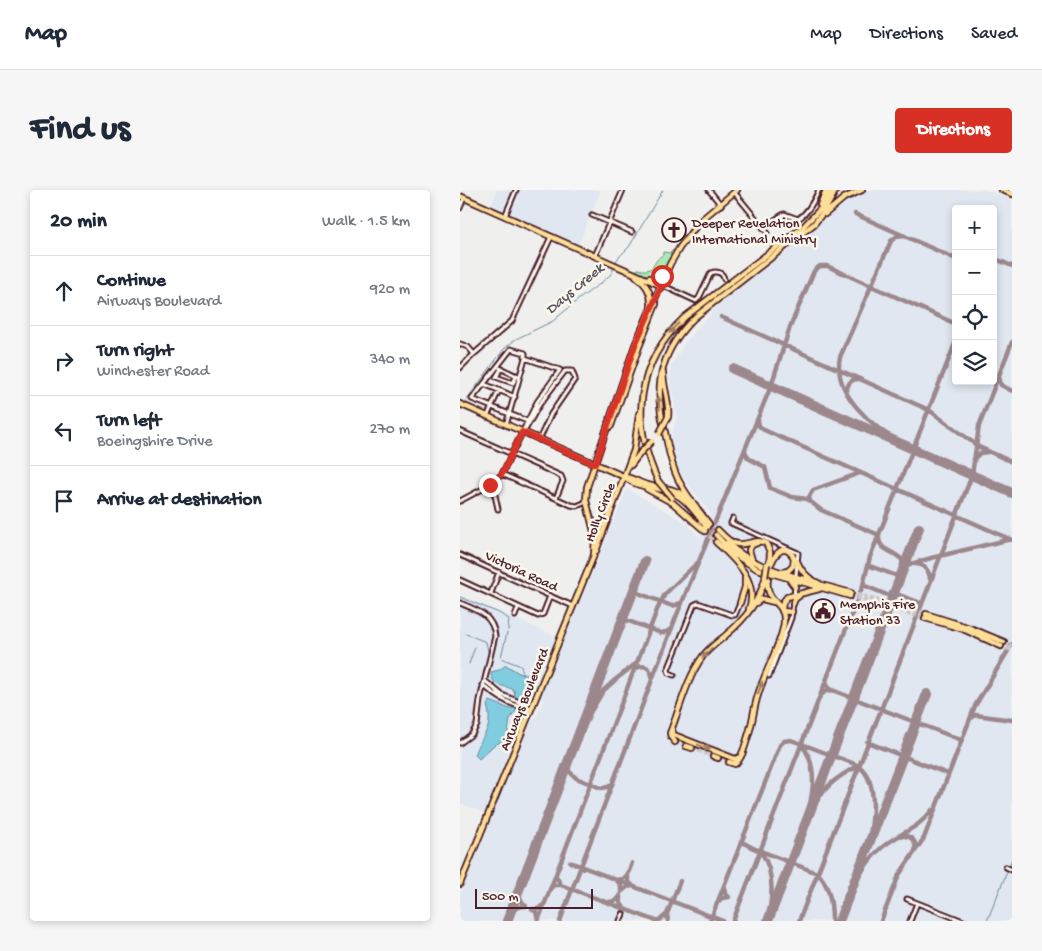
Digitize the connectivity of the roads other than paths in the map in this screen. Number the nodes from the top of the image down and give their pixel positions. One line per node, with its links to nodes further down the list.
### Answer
1 (516, 190): 17 (street)
2 (623, 190): 18 (street)
3 (709, 190): 14 (street)
4 (741, 190): 11 (main road)
5 (819, 190): 20 (street)
6 (826, 190): 21 (main road)
7 (831, 190): 21 (main road)
8 (836, 190): 19 (main road)
9 (862, 190): 19 (main road)
10 (1002, 190): 12 (main road)
11 (736, 192): 14 (main road); 20 (street)
12 (1012, 194)
13 (462, 197): 15 (street); 17 (main road)
14 (720, 205): 26 (main road)
15 (460, 208)
16 (592, 215): 18 (street)
17 (505, 217): 24 (main road)
18 (609, 223): 22 (street); 25 (street)
19 (814, 224): 36 (main road)
20 (764, 227): 23 (street)
21 (803, 227): 45 (main road, one-way to 45)
22 (632, 232)
23 (768, 232)
24 (551, 237): 25 (main road); 34 (street)
25 (594, 257): 28 (main road)
26 (672, 262): 27 (main road); 31 (main road)
27 (668, 271): 29 (main road); 31 (main road)
28 (634, 275): 29 (main road); 31 (main road); 32 (main road)
29 (646, 278): 31 (main road)
30 (724, 279): 31 (street)
31 (662, 287): 32 (main road); 52 (main road)
32 (651, 309): 52 (main road)
33 (460, 344): 34 (street)
34 (474, 354): 38 (street)
35 (525, 358): 37 (street); 41 (street); 50 (street)
36 (664, 364): 61 (main road, bridge); 63 (main road, one-way to 36)
37 (497, 367): 39 (street); 42 (street)
38 (460, 368)
39 (501, 369): 40 (street); 40 (street)
40 (517, 375): 41 (street)
41 (521, 377): 44 (street)
42 (484, 384): 43 (street); 47 (street)
43 (499, 390): 44 (street); 47 (street)
44 (515, 397): 48 (street)
45 (641, 403): 57 (main road); 72 (main road, bridge)
46 (460, 404): 49 (main road)
47 (491, 407): 48 (street); 49 (street)
48 (510, 415): 50 (street); 51 (street)
49 (486, 416): 51 (main road)
50 (527, 421): 54 (street)
51 (506, 425): 54 (main road)
52 (608, 428): 58 (main road)
53 (460, 431): 56 (street)
54 (523, 433): 55 (main road); 55 (street); 56 (street)
55 (539, 440): 58 (main road)
56 (512, 454): 60 (street); 67 (street)
57 (632, 457): 59 (main road); 61 (main road)
58 (595, 464): 59 (main road); 69 (main road)
59 (612, 471): 61 (main road)
60 (502, 474): 64 (street); 67 (street)
61 (625, 477): 62 (main road); 66 (main road, Holly Circle); 70 (main road)
62 (633, 483): 65 (main road); 66 (main road)
63 (681, 484): 70 (main road); 76 (main road)
64 (490, 485): 68 (street); 71 (street)
65 (639, 485): 72 (main road); 76 (main road)
66 (619, 493): 74 (main road, Holly Circle)
67 (556, 498): 69 (street)
68 (460, 501)
69 (586, 502): 75 (main road)
70 (697, 508): 76 (main road)
71 (498, 509)
72 (690, 516): 76 (main road)
73 (733, 518): 81 (street)
74 (608, 521): 75 (main road); 77 (main road, Holly Circle)
75 (594, 524): 77 (main road); 80 (main road, Airways Boulevard)
76 (708, 526)
77 (603, 532): 80 (main road, Holly Circle)
78 (716, 536): 82 (main road); 83 (main road); 84 (main road)
79 (460, 555): 86 (street, Victoria Road)
80 (594, 555): 102 (main road, Airways Boulevard)
81 (797, 561): 89 (street); 91 (main road)
82 (757, 566): 83 (main road); 85 (main road); 87 (main road)
83 (768, 566): 85 (main road); 88 (main road, bridge)
84 (743, 570): 98 (main road); 103 (main road)
85 (777, 571): 89 (main road)
86 (499, 572): 93 (street); 96 (street, Victoria Road)
87 (786, 577): 89 (main road); 92 (main road)
88 (766, 578): 100 (main road); 103 (main road)
89 (796, 578): 91 (main road); 92 (street)
90 (460, 580): 93 (street)
91 (822, 586): 94 (main road); 95 (main road)
92 (795, 587): 97 (street)
93 (491, 593): 104 (street)
94 (850, 594)
95 (800, 595): 97 (main road); 101 (main road)
96 (550, 596): 102 (street, Victoria Road); 104 (street)
97 (794, 596): 101 (street); 105 (main road)
98 (740, 602): 103 (main road); 110 (street)
99 (460, 603): 112 (street)
100 (775, 603): 103 (main road); 105 (main road)
101 (793, 604): 106 (street)
102 (574, 606): 116 (main road, Airways Boulevard)
103 (751, 606): 120 (main road, one-way to 120)
104 (518, 608): 107 (street)
105 (782, 610): 106 (main road); 123 (main road, one-way to 105)
106 (792, 612): 111 (street)
107 (514, 616)
108 (925, 616): 109 (main road)
109 (1002, 644)
110 (674, 675)
111 (769, 676)
112 (484, 683): 113 (street); 114 (street); 115 (street)
113 (492, 692): 114 (street); 115 (street)
114 (481, 696): 122 (street)
115 (508, 700): 117 (street)
116 (534, 701): 117 (street); 118 (main road, Airways Boulevard)
117 (523, 706): 118 (street); 119 (street)
118 (531, 709): 119 (main road, Airways Boulevard)
119 (527, 718): 125 (main road, Airways Boulevard)
120 (672, 729): 121 (main road); 123 (main road, one-way to 123)
121 (675, 742)
122 (460, 743)
123 (741, 756): 124 (main road)
124 (729, 762)
125 (460, 884)
126 (907, 899): 127 (street)
127 (917, 903): 130 (street); 131 (street)
128 (623, 914): 129 (street)
129 (620, 921)
130 (910, 921)
131 (960, 921)

